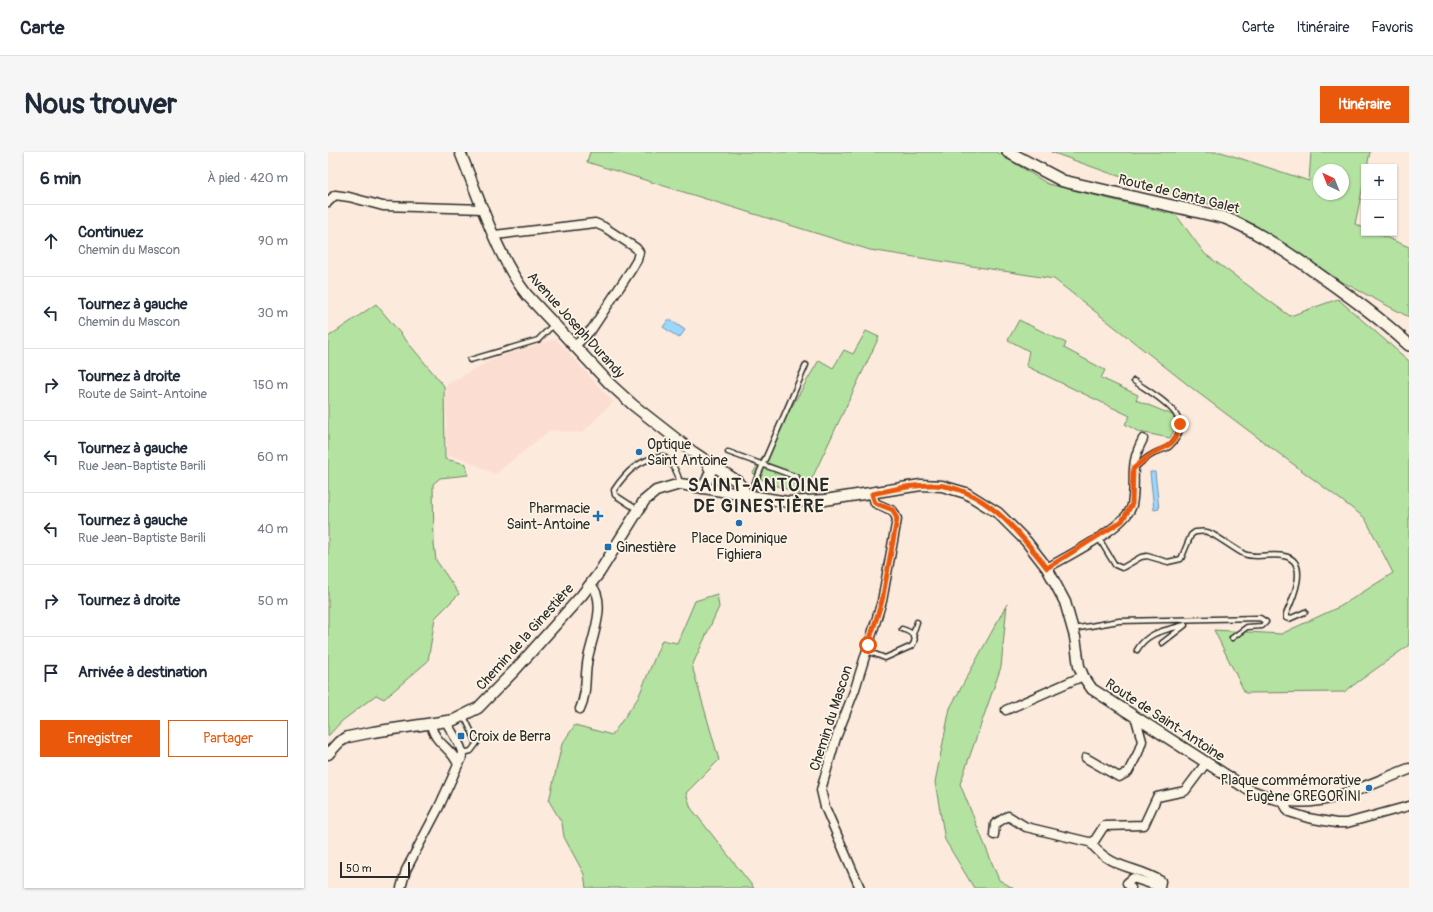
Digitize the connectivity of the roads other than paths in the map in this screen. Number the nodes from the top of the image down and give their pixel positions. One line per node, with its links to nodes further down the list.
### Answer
1 (460, 152): 4 (street, Avenue Joseph Durandy)
2 (1008, 152): 7 (main road, Route de Canta Galet)
3 (328, 202): 4 (street)
4 (484, 209): 5 (street, Avenue Joseph Durandy)
5 (495, 236): 6 (street, Avenue Joseph Durandy); 8 (street)
6 (554, 324): 8 (street, Avenue Joseph Durandy); 9 (lane)
7 (1409, 345)
8 (574, 347): 14 (street, Avenue Joseph Durandy)
9 (470, 360)
10 (806, 365): 15 (lane)
11 (1134, 381): 16 (lane)
12 (1143, 440): 16 (street)
13 (728, 452): 15 (lane)
14 (706, 461): 17 (street, Avenue Joseph Durandy); 20 (street)
15 (763, 464): 18 (lane); 23 (lane)
16 (1133, 469): 25 (street)
17 (721, 471): 21 (street); 23 (street, Avenue Joseph Durandy)
18 (797, 477)
19 (680, 484): 20 (street, Chemin de la Ginestière); 24 (street, Chemin de la Ginestière); 24 (lane)
20 (702, 488): 21 (street, Route de Saint-Antoine)
21 (729, 493): 23 (street, Route de Saint-Antoine)
22 (872, 494): 23 (street, Route de Saint-Antoine); 26 (street, Route de Saint-Antoine); 37 (street, Chemin du Mascon)
23 (747, 496)
24 (638, 510): 27 (street, Chemin de la Ginestière)
25 (1098, 537): 26 (street); 28 (lane)
26 (1047, 568): 32 (street, Route de Saint-Antoine)
27 (590, 585): 39 (street); 41 (street, Chemin de la Ginestière)
28 (1305, 612)
29 (917, 622): 33 (lane)
30 (1186, 623): 32 (lane); 34 (lane); 35 (lane); 36 (lane)
31 (902, 629): 33 (lane)
32 (1073, 629): 38 (street, Route de Saint-Antoine)
33 (913, 634): 37 (lane)
34 (1232, 638)
35 (1162, 643)
36 (1137, 650)
37 (866, 651): 56 (street, Chemin du Mascon)
38 (1083, 676): 40 (street); 42 (street, Route de Saint-Antoine)
39 (580, 709)
40 (1006, 710)
41 (464, 716): 43 (street, Chemin de la Ginestière); 45 (lane)
42 (1136, 719): 47 (street); 48 (street, Route de Saint-Antoine)
43 (446, 721): 44 (street, Chemin de la Ginestière); 45 (street)
44 (431, 724): 46 (street, Chemin de la Ginestière); 49 (street)
45 (463, 753): 49 (street)
46 (328, 754)
47 (1086, 758)
48 (1206, 763): 51 (street, Route de Saint-Antoine); 54 (street)
49 (458, 765): 55 (street)
50 (1409, 769): 51 (street, Route de Saint-Antoine)
51 (1282, 801): 52 (street)
52 (1409, 806)
53 (994, 835): 54 (street)
54 (1090, 842): 57 (street)
55 (401, 888)
56 (860, 888)
57 (1131, 888)

